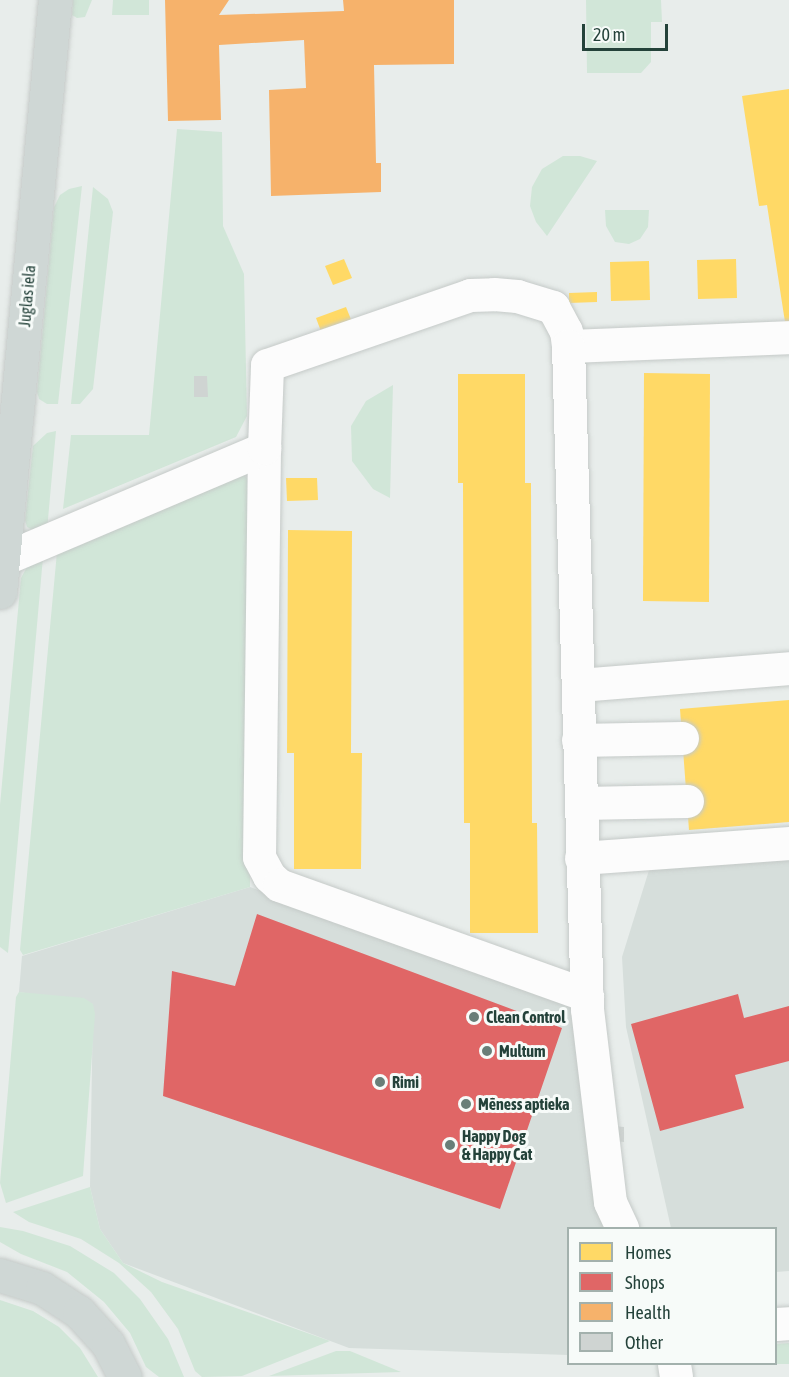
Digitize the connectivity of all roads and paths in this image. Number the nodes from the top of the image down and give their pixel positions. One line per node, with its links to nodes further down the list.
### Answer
1 (55, 0): 5 (main road, Juglas iela)
2 (789, 337): 3 (street)
3 (568, 346): 4 (street); 8 (street)
4 (264, 448): 5 (street); 15 (street)
5 (3, 559): 6 (main road, Juglas iela)
6 (0, 592)
7 (789, 668): 8 (street)
8 (579, 685): 10 (street)
9 (682, 738): 10 (street)
10 (578, 740): 12 (street)
11 (687, 801): 12 (street)
12 (581, 803): 14 (street)
13 (789, 843): 14 (street)
14 (581, 858): 15 (street)
15 (586, 995): 16 (street)
16 (622, 1227)
17 (5, 1272): 18 (main road)
18 (127, 1374)

